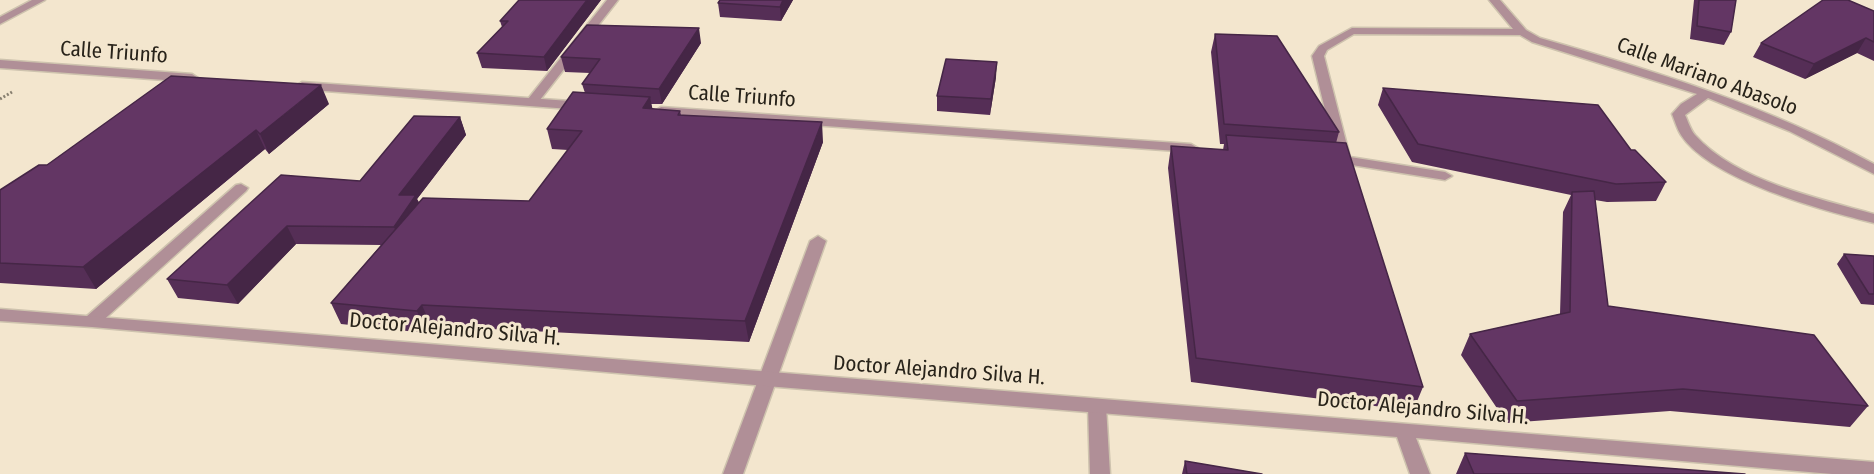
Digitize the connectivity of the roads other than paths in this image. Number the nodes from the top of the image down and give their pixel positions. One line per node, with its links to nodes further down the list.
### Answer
1 (40, 0): 4 (street)
2 (613, 0): 10 (street)
3 (1494, 0): 5 (street, Calle Mariano Abasolo)
4 (0, 21)
5 (1522, 32): 9 (street, Calle Mariano Abasolo); 15 (street, Calle Mariano Abasolo)
6 (0, 64): 7 (street, Calle Triunfo)
7 (204, 79)
8 (286, 85): 10 (street)
9 (1707, 94): 16 (street, Calle Mariano Abasolo); 19 (street)
10 (532, 102): 11 (street)
11 (603, 107)
12 (650, 111): 13 (street, Calle Triunfo)
13 (1204, 149)
14 (1320, 158): 15 (street)
15 (1344, 159): 17 (street)
16 (1874, 170)
17 (1445, 176)
18 (241, 188): 22 (street)
19 (1874, 219)
20 (818, 241): 23 (street)
21 (0, 315): 22 (street, Doctor Alejandro Silva H.)
22 (92, 321): 23 (street, Doctor Alejandro Silva H.)
23 (766, 380): 24 (street, Doctor Alejandro Silva H.); 27 (street)
24 (1097, 406): 25 (street, Doctor Alejandro Silva H.); 28 (street)
25 (1404, 430): 26 (street, Doctor Alejandro Silva H.); 29 (street)
26 (1874, 470)
27 (733, 474)
28 (1100, 474)
29 (1420, 474)

